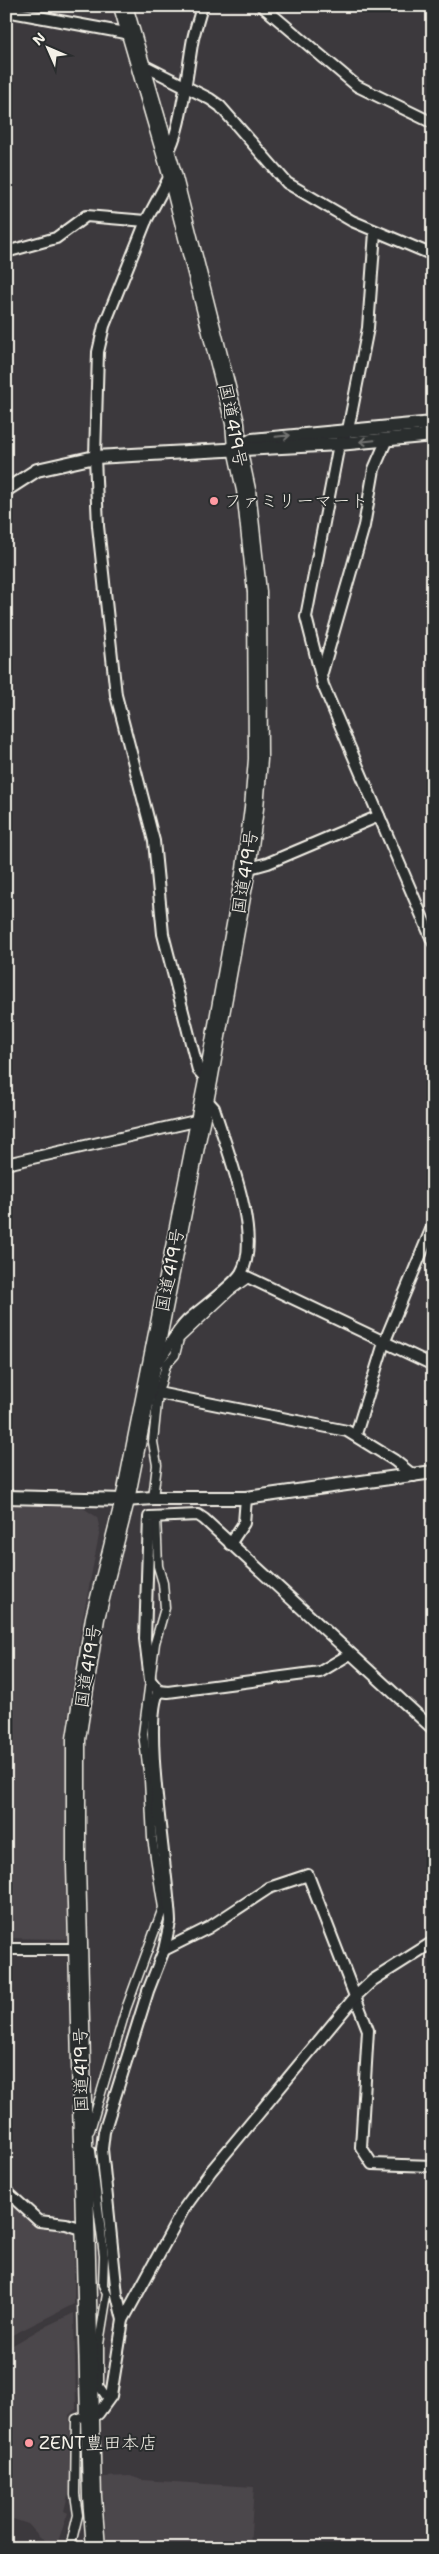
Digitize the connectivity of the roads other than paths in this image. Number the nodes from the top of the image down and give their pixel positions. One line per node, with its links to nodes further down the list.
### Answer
1 (124, 6): 6 (highway, 国道419号)
2 (202, 6): 8 (street)
3 (262, 6): 9 (street)
4 (21, 10): 5 (street); 6 (street)
5 (6, 11)
6 (131, 34): 7 (highway, 国道419号)
7 (139, 63): 8 (street); 10 (highway, 国道419号)
8 (184, 86): 10 (street); 13 (street)
9 (433, 123)
10 (166, 154): 11 (highway, 国道419号)
11 (172, 174): 12 (street); 21 (highway, 国道419号)
12 (146, 221): 14 (street); 22 (street)
13 (375, 232): 15 (street); 17 (street)
14 (6, 252)
15 (433, 255)
16 (433, 423): 17 (street)
17 (348, 430): 20 (street); 21 (street, one-way to 17)
18 (433, 435): 19 (street)
19 (387, 439): 20 (street, one-way to 20); 24 (street)
20 (339, 444): 21 (street); 24 (street)
21 (237, 448): 22 (street); 26 (highway, 国道419号)
22 (95, 457): 23 (street); 28 (street)
23 (6, 490)
24 (321, 676): 25 (street)
25 (379, 816): 26 (street); 27 (street)
26 (246, 869): 28 (highway, 国道419号)
27 (433, 942)
28 (206, 1089): 29 (highway, 国道419号); 32 (street)
29 (200, 1120): 30 (street); 35 (highway, 国道419号)
30 (6, 1164)
31 (433, 1225): 33 (street)
32 (245, 1276): 33 (street); 35 (street); 36 (street)
33 (384, 1343): 34 (street); 37 (street)
34 (433, 1365)
35 (150, 1372): 36 (highway, 国道419号)
36 (152, 1393): 37 (street); 41 (street); 43 (highway, 国道419号)
37 (356, 1434): 39 (street)
38 (433, 1472): 39 (street)
39 (414, 1476): 42 (street)
40 (6, 1498): 43 (street)
41 (153, 1498): 42 (street); 43 (street)
42 (246, 1498): 45 (street)
43 (124, 1500): 52 (highway, 国道419号)
44 (156, 1516): 45 (street); 47 (street); 47 (street)
45 (230, 1544): 46 (street)
46 (350, 1654): 48 (street); 49 (street)
47 (150, 1680): 48 (street); 59 (street)
48 (159, 1691): 53 (street)
49 (433, 1729)
50 (433, 1942): 54 (street)
51 (6, 1949): 52 (street)
52 (79, 1949): 57 (highway, 国道419号)
53 (164, 1950): 54 (street); 58 (street)
54 (355, 1997): 55 (street); 58 (street)
55 (433, 2166)
56 (6, 2191): 57 (street)
57 (85, 2230): 60 (highway, 国道419号)
58 (123, 2320): 59 (street)
59 (108, 2399): 60 (street)
60 (91, 2414): 61 (highway, 国道419号)
61 (83, 2495): 62 (street); 63 (highway, 国道419号)
62 (70, 2548)
63 (96, 2548)

